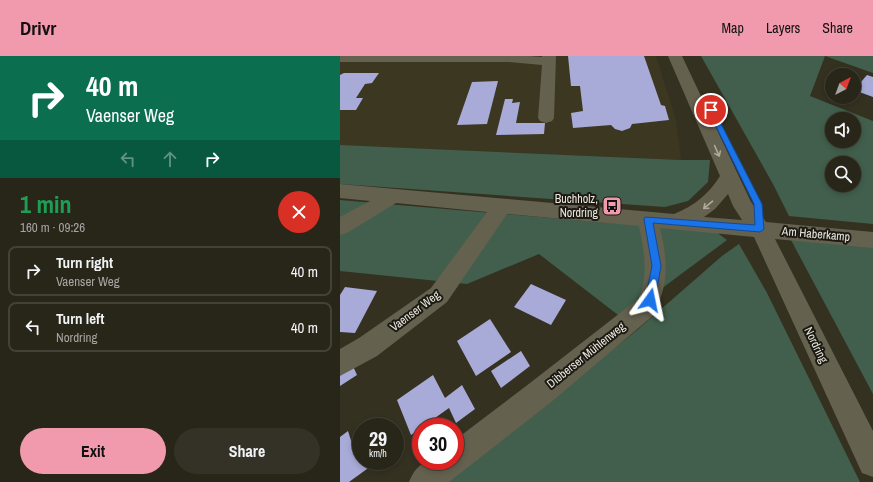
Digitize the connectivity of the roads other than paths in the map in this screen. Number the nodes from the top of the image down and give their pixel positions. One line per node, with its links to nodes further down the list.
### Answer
1 (675, 56): 6 (street, Nordring, one-way to 6)
2 (685, 56): 13 (street, Nordring)
3 (340, 58): 4 (street)
4 (549, 59): 5 (street)
5 (546, 118)
6 (729, 176): 11 (street, one-way to 11); 13 (street, Nordring)
7 (340, 191): 8 (street)
8 (395, 195): 9 (street); 12 (street)
9 (503, 205): 10 (street); 15 (street, Vaenser Weg)
10 (648, 219): 11 (street); 16 (street, Dibberser Mühlenweg)
11 (676, 222): 13 (street)
12 (340, 227)
13 (760, 229): 14 (street, Am Haberkamp); 17 (street, Nordring)
14 (873, 240)
15 (340, 363)
16 (464, 451)
17 (873, 462)
18 (439, 470): 19 (street)
19 (424, 482)

